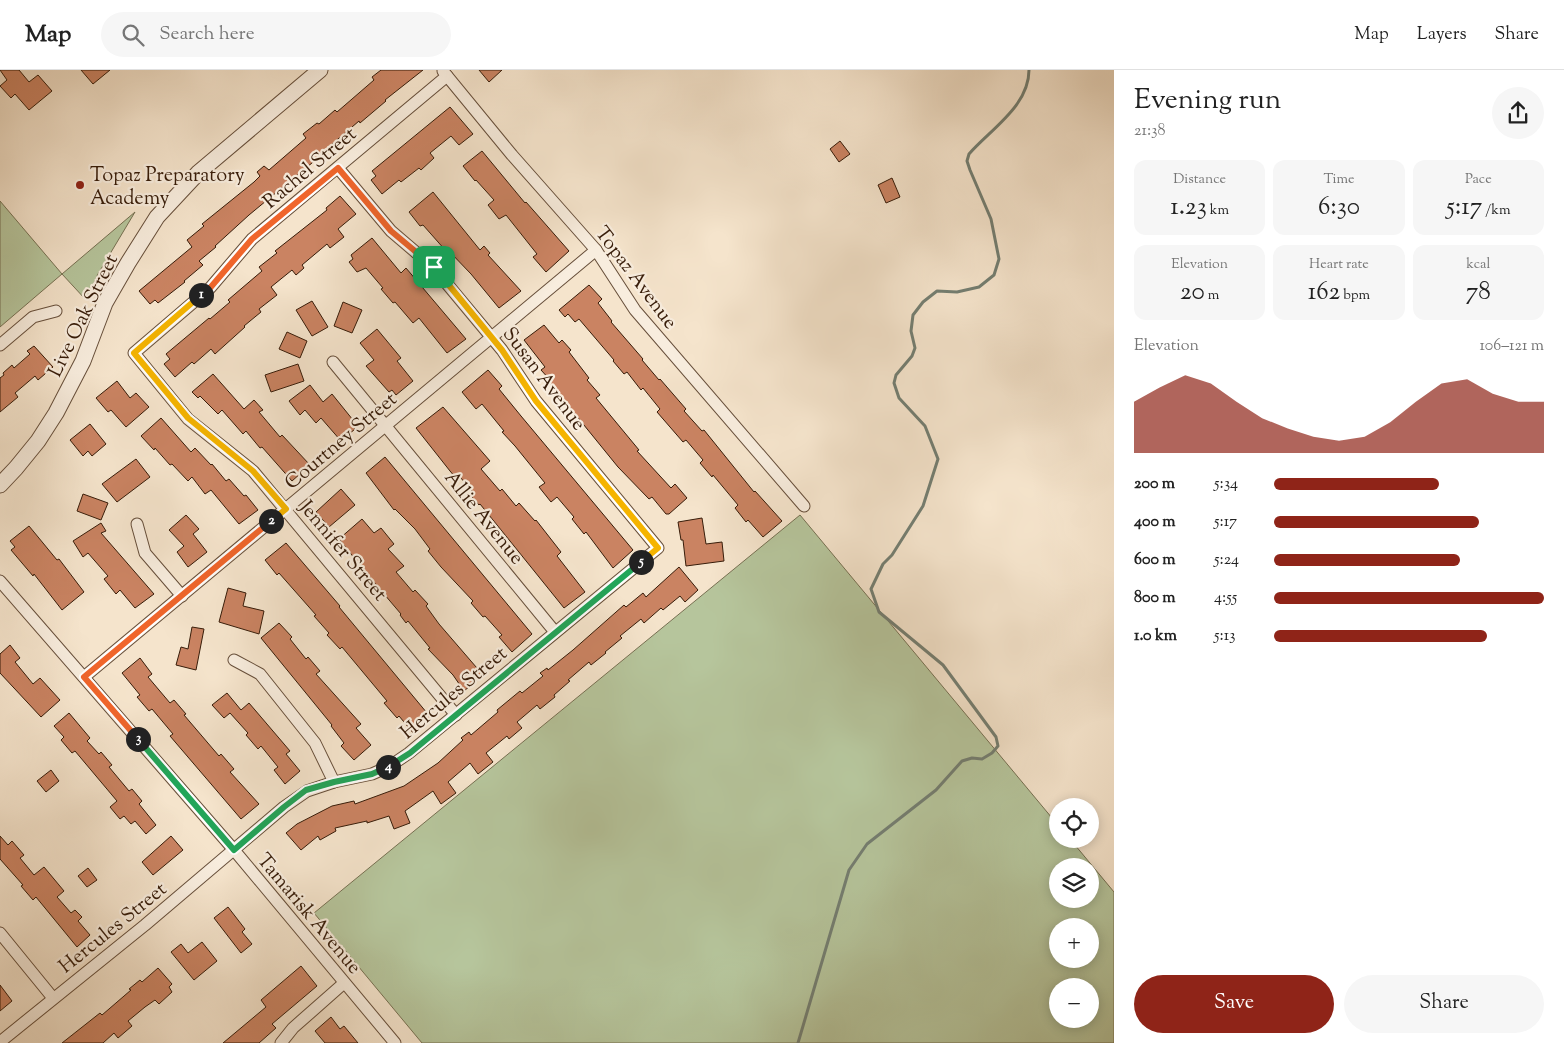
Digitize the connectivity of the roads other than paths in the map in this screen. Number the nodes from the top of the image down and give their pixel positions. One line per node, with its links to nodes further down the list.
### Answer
1 (320, 70): 11 (street, Live Oak Street)
2 (445, 73): 3 (street, Rachel Street); 4 (street, Topaz Avenue)
3 (338, 168): 6 (street, Susan Avenue); 8 (street, Rachel Street)
4 (596, 250): 6 (street, Courtney Street); 12 (street, Topaz Avenue)
5 (56, 311): 7 (street)
6 (492, 338): 10 (street, Courtney Street); 15 (street, Susan Avenue)
7 (0, 345)
8 (134, 353): 13 (street, Jennifer Street)
9 (333, 362): 10 (street, Allie Avenue)
10 (386, 426): 13 (street, Courtney Street); 18 (street, Allie Avenue)
11 (0, 485)
12 (804, 506)
13 (286, 509): 17 (street, Courtney Street); 21 (street, Jennifer Street)
14 (137, 524): 17 (street)
15 (658, 548): 18 (street, Hercules Street)
16 (0, 581): 20 (street, Tamarisk Avenue)
17 (182, 596): 20 (street, Courtney Street)
18 (555, 632): 21 (street, Hercules Street)
19 (234, 660): 22 (street)
20 (84, 677): 23 (street, Tamarisk Avenue)
21 (456, 715): 22 (street, Hercules Street)
22 (334, 782): 23 (street, Hercules Street)
23 (234, 850): 25 (street, Tamarisk Avenue); 26 (street, Hercules Street)
24 (0, 933): 26 (street)
25 (344, 983): 28 (street); 29 (street, Tamarisk Avenue)
26 (54, 998): 27 (street, Hercules Street)
27 (0, 1042)
28 (280, 1043)
29 (395, 1043)

